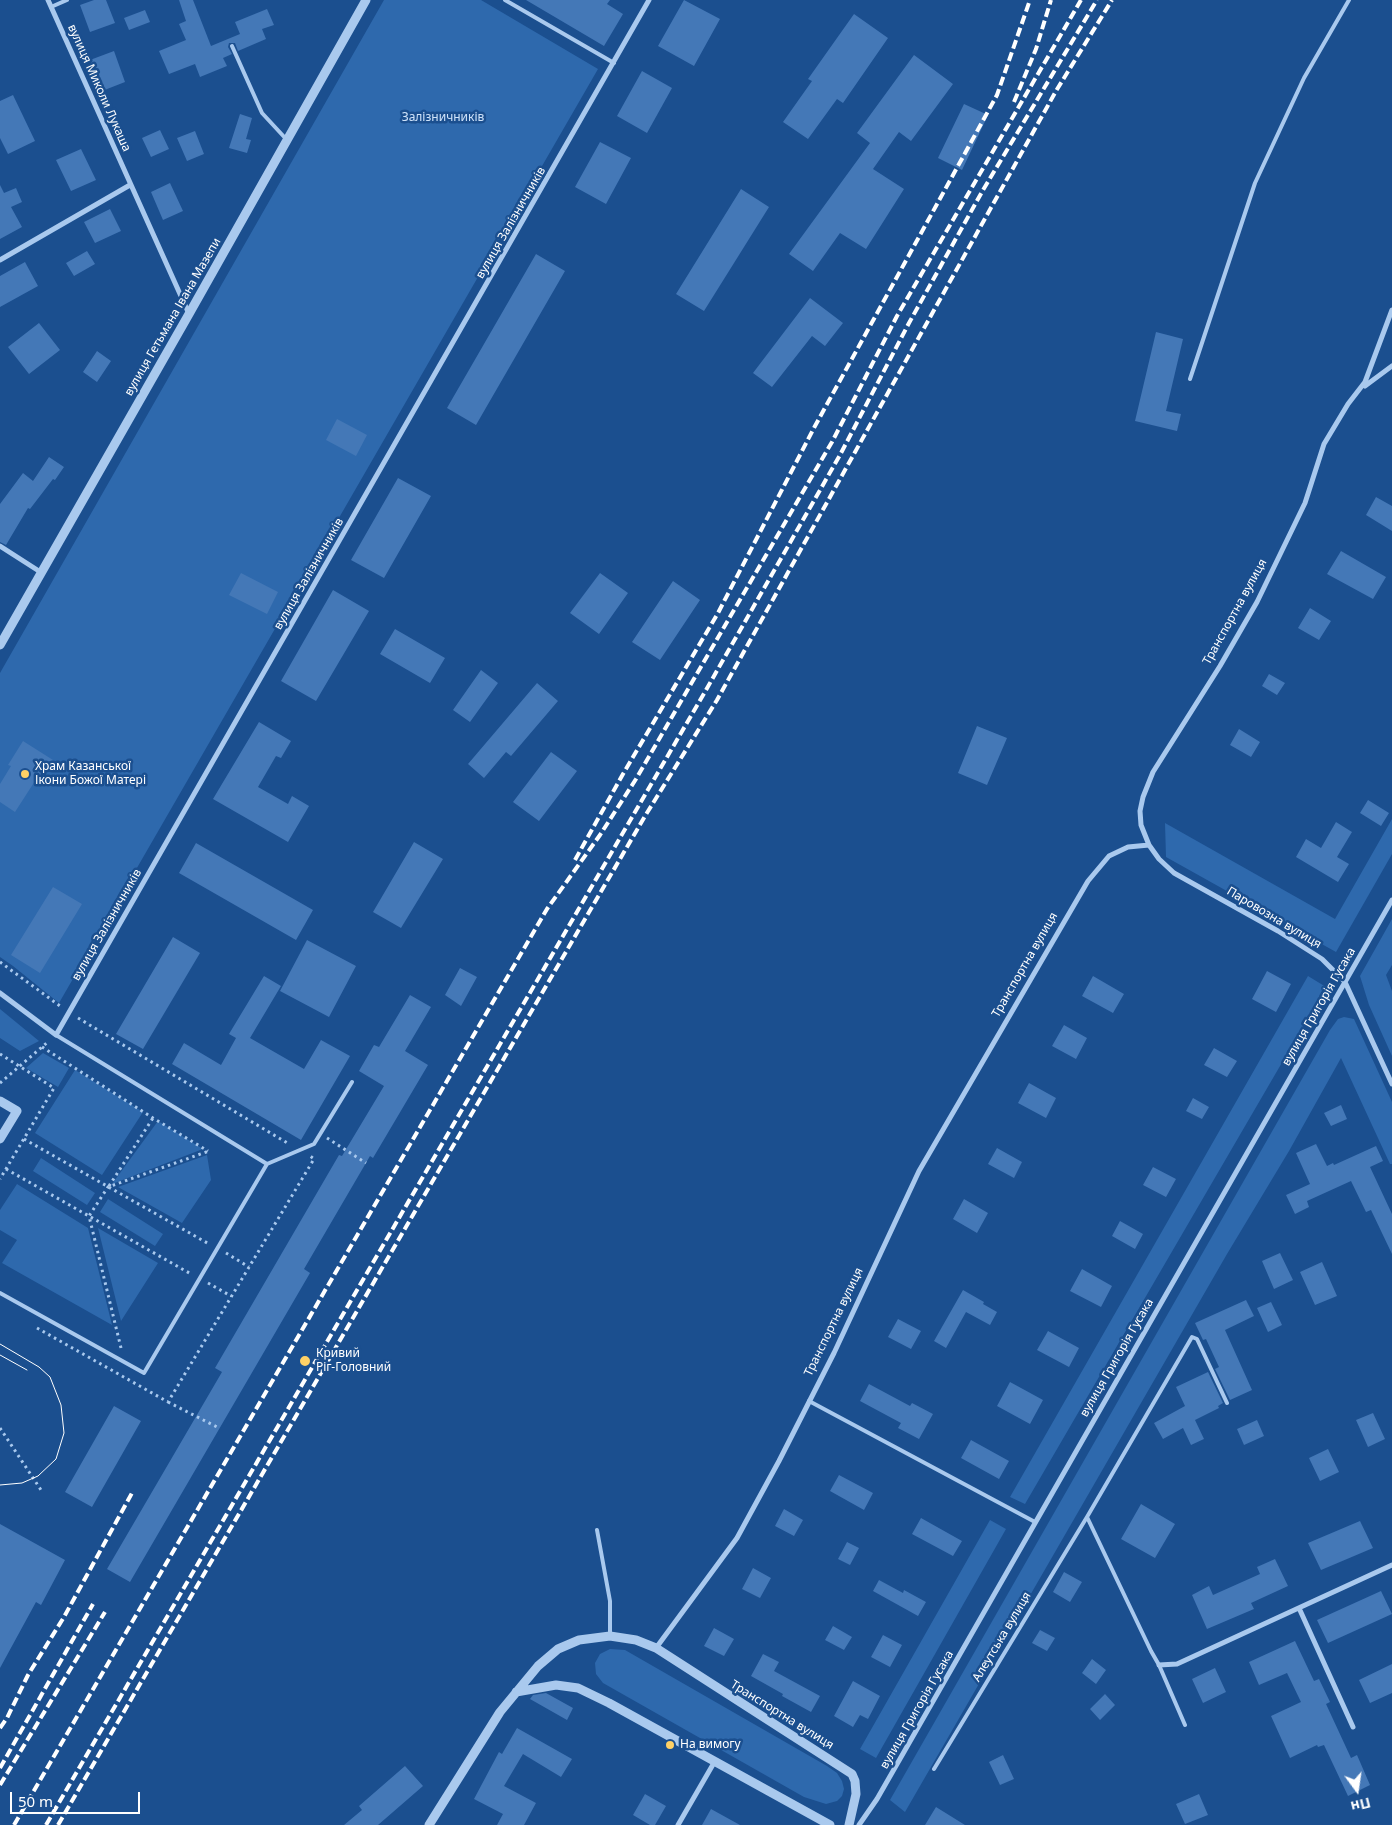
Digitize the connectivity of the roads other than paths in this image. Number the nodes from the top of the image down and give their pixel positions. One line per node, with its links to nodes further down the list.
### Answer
1 (48, 0): 7 (street, вулиця Миколи Лукаша)
2 (67, 0): 7 (lane)
3 (366, 0): 10 (street, вулиця Гетьмана Івана Мазепи)
4 (506, 0): 9 (lane)
5 (649, 0): 9 (street, вулиця Залізничників)
6 (1349, 0): 16 (lane)
7 (51, 7): 11 (street, вулиця Миколи Лукаша)
8 (232, 46): 10 (lane)
9 (614, 63): 25 (street, вулиця Залізничників)
10 (288, 140): 14 (street, вулиця Гетьмана Івана Мазепи)
11 (130, 185): 12 (street); 14 (street, вулиця Миколи Лукаша)
12 (0, 260)
13 (1392, 310): 17 (street, Транспортна вулиця)
14 (190, 314): 19 (street, вулиця Гетьмана Івана Мазепи)
15 (1392, 366): 17 (street)
16 (1190, 379)
17 (1357, 392): 21 (street, Транспортна вулиця)
18 (0, 546): 19 (street)
19 (42, 572): 20 (street, вулиця Гетьмана Івана Мазепи)
20 (0, 645)
21 (1149, 845): 23 (street, Паровозна вулиця); 32 (street, Транспортна вулиця)
22 (1392, 900): 23 (street, вулиця Григорія Гусака)
23 (1345, 982): 27 (street, Паровозна вулиця); 35 (street, вулиця Григорія Гусака)
24 (0, 993): 25 (street)
25 (56, 1035): 30 (lane)
26 (352, 1082): 30 (lane)
27 (1392, 1084)
28 (0, 1101): 29 (street)
29 (0, 1139)
30 (268, 1164): 31 (lane)
31 (0, 1293)
32 (809, 1401): 35 (lane); 40 (street, Транспортна вулиця)
33 (1227, 1403): 34 (lane, Алеутська вулиця)
34 (1087, 1517): 41 (lane); 46 (lane, Алеутська вулиця)
35 (1035, 1522): 51 (street, вулиця Григорія Гусака)
36 (598, 1530): 39 (lane)
37 (1392, 1565): 38 (street)
38 (1299, 1608): 41 (street); 44 (street)
39 (610, 1636): 40 (street, Транспортна вулиця); 42 (street, Транспортна вулиця)
40 (656, 1648): 50 (street, Транспортна вулиця)
41 (1159, 1664): 43 (lane)
42 (516, 1692): 45 (street); 47 (street, Транспортна вулиця)
43 (1185, 1725)
44 (1353, 1727)
45 (715, 1762): 48 (street); 49 (street)
46 (934, 1768)
47 (429, 1825)
48 (678, 1825)
49 (830, 1825)
50 (849, 1825)
51 (859, 1825)

